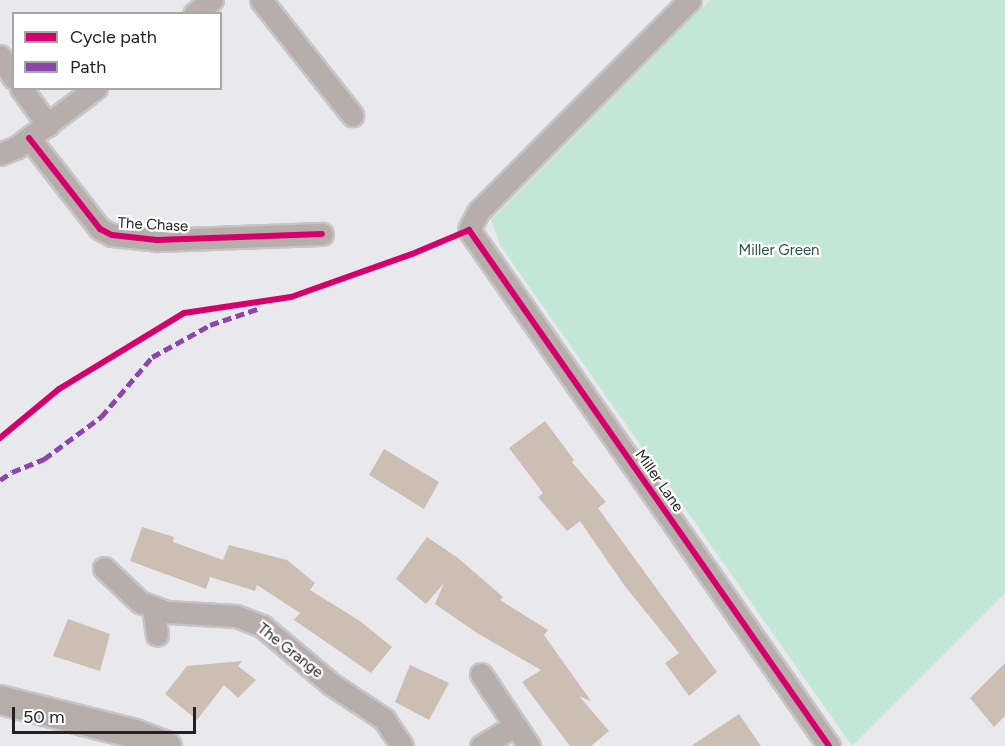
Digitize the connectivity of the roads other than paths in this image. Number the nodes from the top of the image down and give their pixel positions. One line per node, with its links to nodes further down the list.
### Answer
1 (212, 0): 4 (street)
2 (261, 0): 9 (street)
3 (690, 0): 25 (street, Miller Lane)
4 (197, 12)
5 (0, 56): 6 (street)
6 (12, 75)
7 (22, 90): 10 (street)
8 (93, 90): 10 (street)
9 (352, 115)
10 (48, 125): 11 (street)
11 (29, 138): 12 (street); 13 (street, The Chase)
12 (0, 154)
13 (322, 234)
14 (104, 568): 15 (street, The Grange)
15 (153, 607): 16 (street); 22 (street, The Grange)
16 (157, 635)
17 (481, 674): 19 (street)
18 (0, 700): 20 (street)
19 (514, 726): 23 (street); 24 (street)
20 (133, 740): 21 (street)
21 (167, 746)
22 (402, 746)
23 (481, 746)
24 (528, 746)
25 (829, 746)

